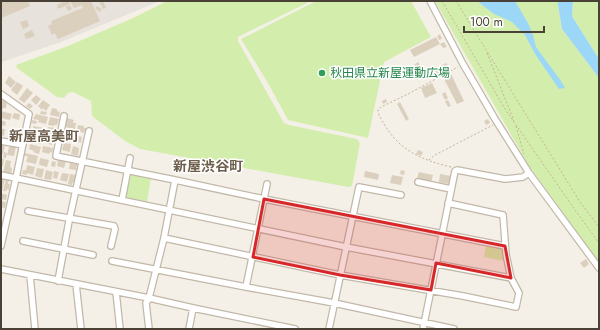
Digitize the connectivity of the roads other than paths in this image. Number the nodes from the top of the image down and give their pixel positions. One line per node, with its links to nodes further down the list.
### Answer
1 (430, 1): 10 (street)
2 (1, 94): 6 (street)
3 (64, 116): 8 (street)
4 (89, 131): 8 (street)
5 (1, 141): 6 (street)
6 (23, 145): 12 (street)
7 (130, 158): 9 (street)
8 (82, 162): 9 (street); 17 (street)
9 (127, 170): 13 (street); 20 (street)
10 (529, 173): 16 (street); 41 (street)
11 (1, 175): 12 (street)
12 (16, 178): 17 (street); 25 (street)
13 (175, 180): 19 (street); 23 (street)
14 (418, 182): 16 (street)
15 (267, 184): 19 (street)
16 (451, 189): 21 (street)
17 (76, 190): 20 (street); 27 (street)
18 (401, 195): 26 (street)
19 (264, 199): 26 (street); 28 (street)
20 (122, 200): 23 (street)
21 (448, 204): 29 (street); 35 (street)
22 (1, 210): 25 (street)
23 (169, 210): 28 (street); 30 (street)
24 (28, 211): 27 (street)
25 (8, 212): 32 (street)
26 (353, 216): 29 (street); 34 (street)
27 (70, 219): 33 (street); 36 (street)
28 (259, 228): 34 (street); 38 (street)
29 (442, 233): 35 (street); 40 (street)
30 (164, 238): 38 (street); 43 (street)
31 (23, 241): 36 (street)
32 (1, 244)
33 (111, 246)
34 (346, 246): 40 (street); 45 (street)
35 (505, 246): 46 (street)
36 (64, 249): 37 (street); 47 (street)
37 (93, 255)
38 (253, 257): 45 (street); 49 (street)
39 (112, 261): 43 (street)
40 (436, 264): 46 (street); 50 (street)
41 (599, 268)
42 (1, 269): 44 (street)
43 (156, 269): 49 (street); 52 (street)
44 (30, 275): 47 (street); 56 (street)
45 (340, 275): 50 (street); 53 (street)
46 (512, 278): 50 (street)
47 (58, 281): 48 (street)
48 (76, 284): 51 (street); 57 (street)
49 (246, 287): 53 (street)
50 (431, 290): 55 (street)
51 (116, 292): 52 (street); 58 (street)
52 (149, 298): 54 (street); 59 (street)
53 (334, 303): 55 (street); 62 (street)
54 (193, 308): 60 (street); 61 (street)
55 (424, 326): 63 (street)
56 (35, 329)
57 (81, 329)
58 (120, 329)
59 (149, 329)
60 (189, 329)
61 (295, 329)
62 (329, 329)
63 (454, 329)

